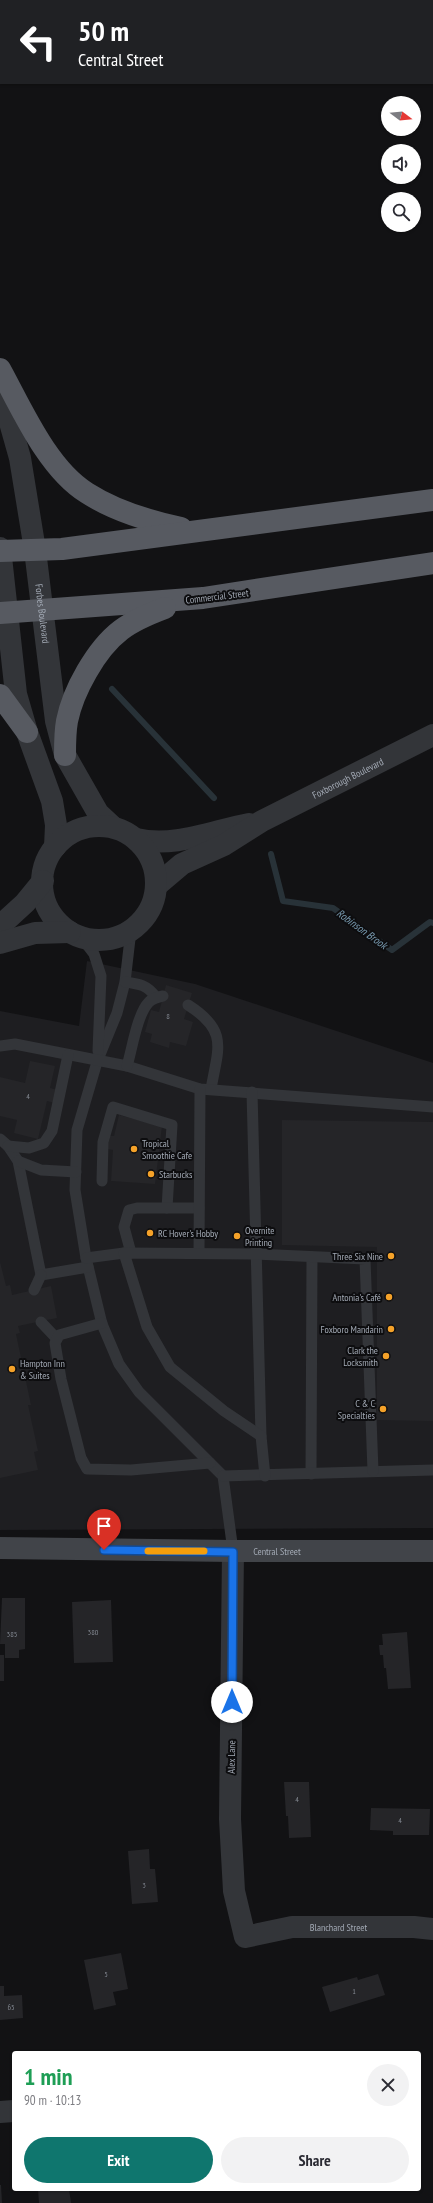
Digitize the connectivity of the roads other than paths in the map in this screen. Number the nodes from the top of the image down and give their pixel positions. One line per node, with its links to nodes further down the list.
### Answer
1 (0, 369): 4 (highway)
2 (0, 387): 6 (street, Forbes Boulevard)
3 (433, 500): 4 (highway)
4 (196, 531): 6 (highway)
5 (0, 550): 6 (highway); 10 (street)
6 (35, 550): 9 (street, Forbes Boulevard)
7 (433, 562): 8 (highway, Commercial Street)
8 (182, 601): 9 (highway, Commercial Street); 14 (highway)
9 (41, 610): 10 (highway, Commercial Street); 14 (street, Forbes Boulevard)
10 (4, 613): 12 (street)
11 (0, 695): 12 (highway)
12 (27, 732): 18 (street)
13 (433, 735): 15 (street, Foxborough Boulevard)
14 (64, 755): 16 (street, Forbes Boulevard)
15 (262, 821): 17 (street, Foxborough Boulevard); 20 (street, Foxborough Boulevard)
16 (113, 827): 17 (street, Foxborough Boulevard); 18 (street, Foxborough Boulevard)
17 (136, 839): 20 (street, Foxborough Boulevard)
18 (55, 847): 19 (street, Foxborough Boulevard)
19 (43, 881): 21 (street, Foxborough Boulevard); 23 (street, Foxborough Boulevard)
20 (156, 886): 22 (street, Foxborough Boulevard)
21 (0, 926)
22 (131, 930): 23 (street, Foxborough Boulevard); 25 (lane)
23 (76, 934): 24 (street, Foxborough Boulevard); 29 (lane)
24 (0, 943)
25 (125, 982): 29 (lane); 30 (lane)
26 (188, 1005): 32 (lane)
27 (0, 1046): 28 (lane)
28 (68, 1055): 29 (lane); 35 (lane)
29 (97, 1062): 30 (lane); 37 (lane)
30 (127, 1066): 31 (lane)
31 (200, 1089): 32 (lane); 40 (lane)
32 (211, 1090): 33 (lane)
33 (252, 1092): 34 (lane); 43 (lane)
34 (433, 1107)
35 (4, 1142): 36 (lane)
36 (18, 1161): 37 (lane); 46 (lane)
37 (76, 1172): 45 (lane)
38 (102, 1181): 39 (lane)
39 (167, 1208): 40 (lane); 41 (lane)
40 (199, 1208): 42 (lane)
41 (127, 1253): 42 (lane); 45 (lane); 51 (lane)
42 (199, 1254): 43 (lane)
43 (255, 1254): 44 (lane); 51 (lane)
44 (312, 1257): 54 (lane); 55 (lane)
45 (87, 1263): 46 (lane); 49 (lane)
46 (40, 1275): 47 (lane)
47 (34, 1290)
48 (41, 1322): 50 (lane)
49 (102, 1323): 50 (lane); 52 (lane)
50 (57, 1339): 52 (lane)
51 (261, 1436): 57 (lane)
52 (210, 1463): 56 (lane)
53 (433, 1470): 54 (lane)
54 (373, 1471): 55 (lane)
55 (311, 1474): 57 (lane)
56 (223, 1476): 57 (lane); 60 (lane)
57 (265, 1476)
58 (0, 1548): 60 (main road, Central Street)
59 (433, 1551): 60 (main road, Central Street)
60 (233, 1552): 62 (street, Alex Lane)
61 (433, 1929): 62 (street, Blanchard Street)
62 (245, 1937)
63 (12, 2111): 64 (street)
64 (0, 2112)

